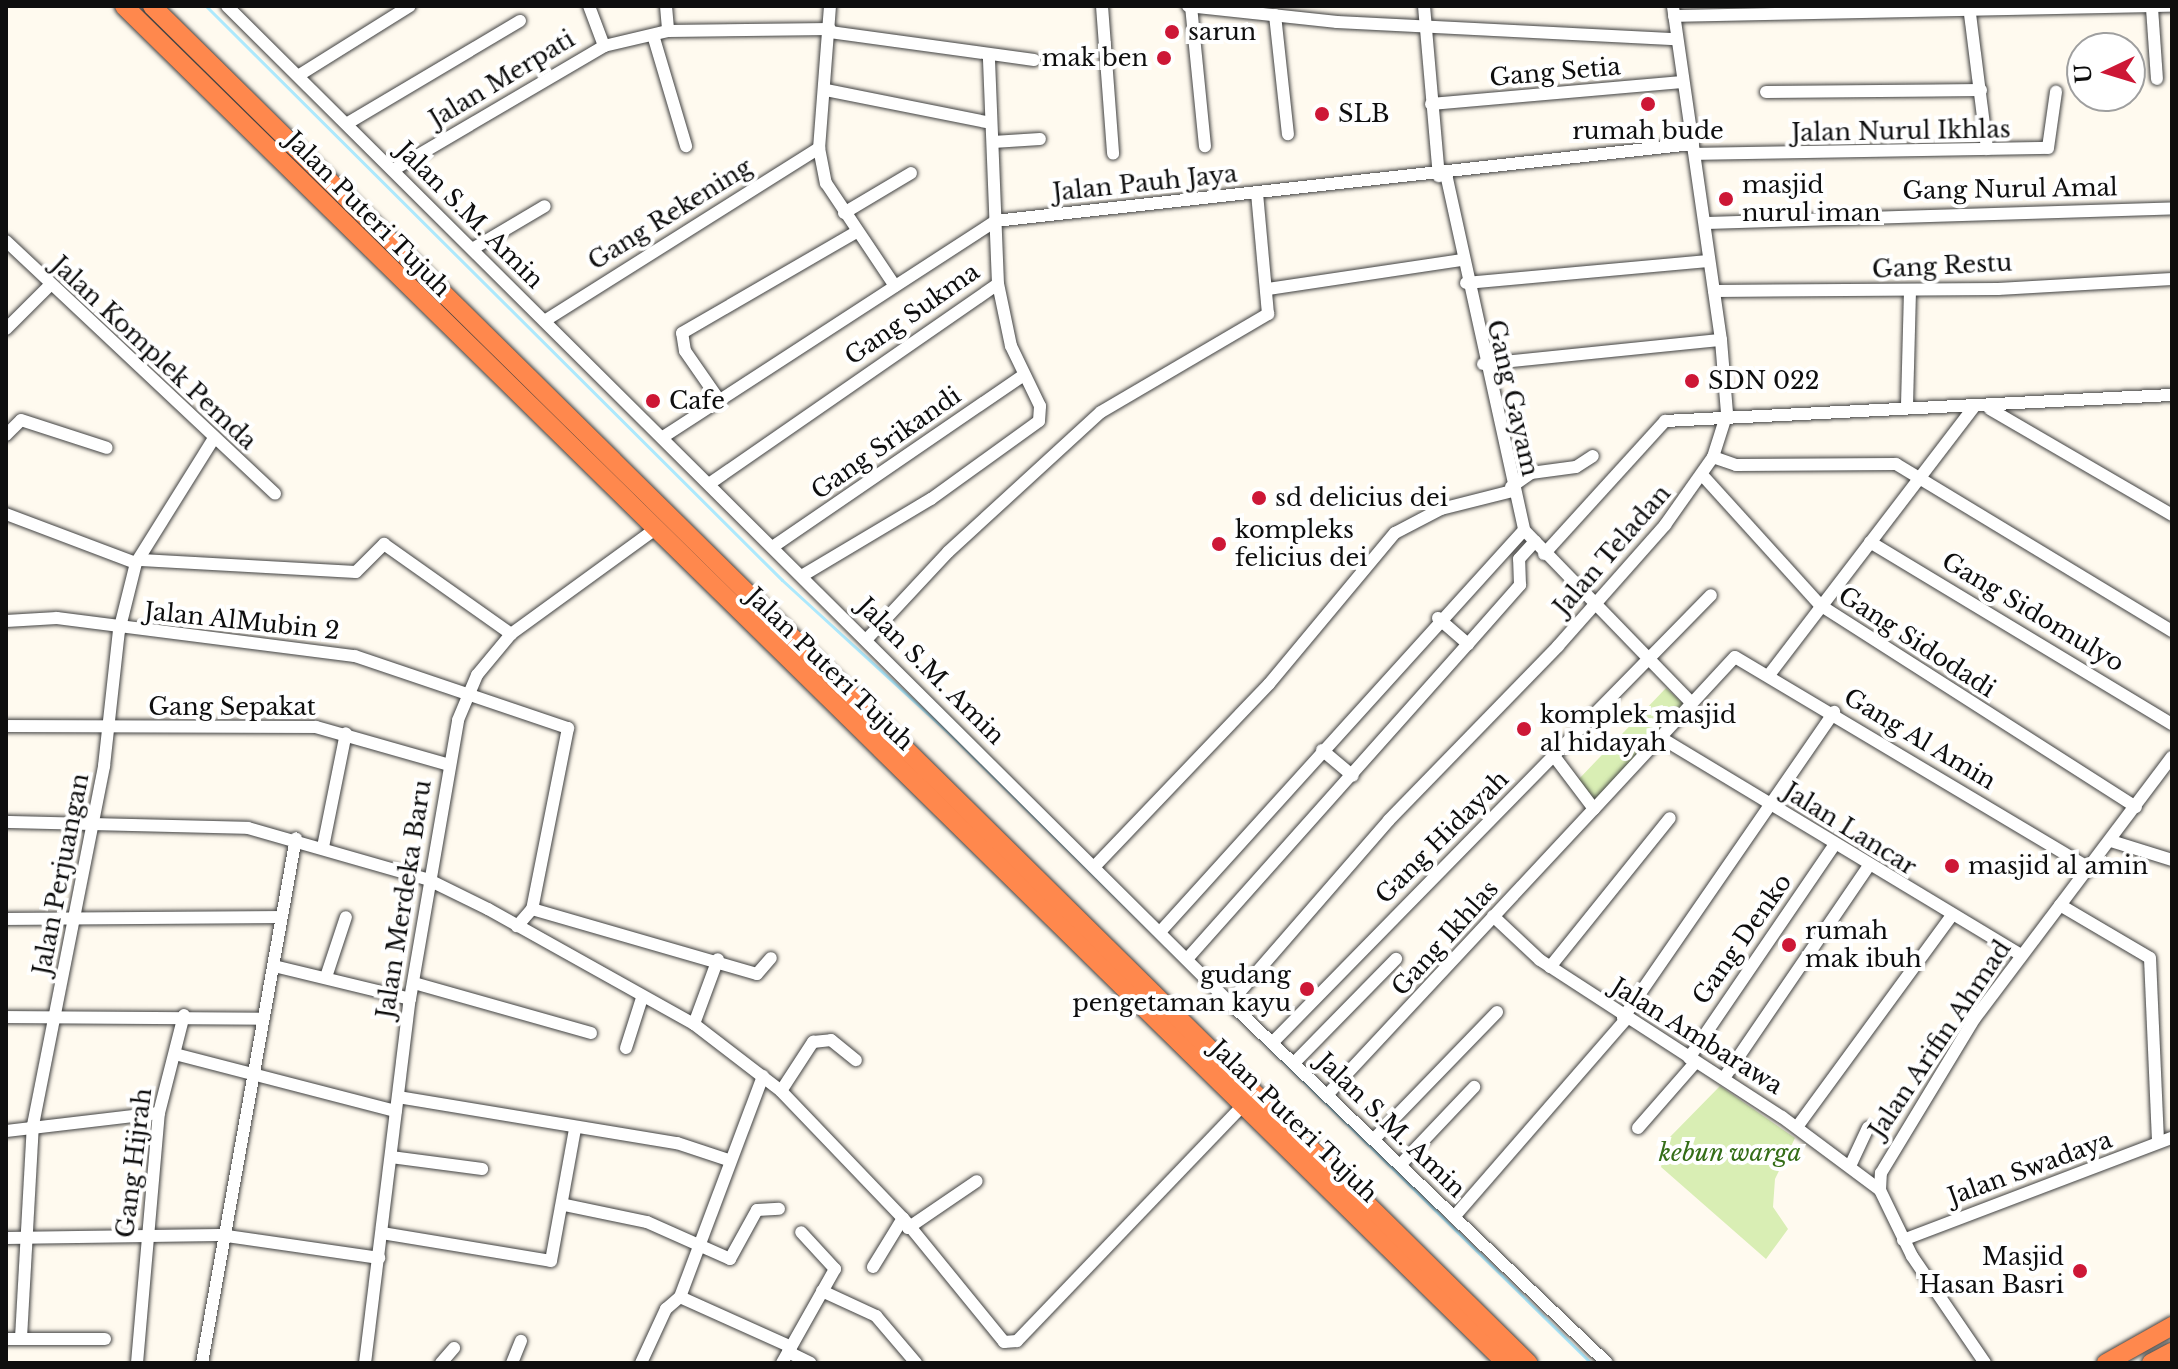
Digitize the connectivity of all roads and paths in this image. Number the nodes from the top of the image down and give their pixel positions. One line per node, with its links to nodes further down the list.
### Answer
1 (124, 6): 52 (highway, Jalan Puteri Tujuh)
2 (152, 6): 50 (highway, Jalan Puteri Tujuh)
3 (589, 6): 25 (street)
4 (666, 6): 21 (street)
5 (830, 6): 22 (street)
6 (1102, 6): 46 (street)
7 (1189, 6): 18 (street); 42 (street)
8 (1424, 6): 20 (street, Gang Gayam)
9 (2172, 6): 13 (street)
10 (407, 7): 28 (street)
11 (232, 8): 28 (street, Jalan S.M. Amin)
12 (2067, 8): 13 (street); 17 (street)
13 (2152, 8): 29 (street)
14 (1829, 10): 15 (street); 17 (street)
15 (1673, 11): 24 (street, Jalan Teladan)
16 (1306, 12): 18 (street); 20 (street)
17 (1970, 14): 32 (street)
18 (1275, 15): 38 (street)
19 (520, 21): 36 (street)
20 (1424, 24): 24 (street); 35 (street, Gang Gayam)
21 (668, 31): 22 (street, Jalan Merpati); 23 (street, Jalan Merpati)
22 (830, 31): 26 (street, Jalan Merpati); 31 (street)
23 (653, 35): 25 (street, Jalan Merpati); 41 (street)
24 (1676, 39): 30 (street, Jalan Teladan)
25 (604, 46): 47 (street, Jalan Merpati)
26 (989, 59): 27 (street, Jalan Merpati); 37 (street, Gang Sukma)
27 (1034, 60)
28 (301, 74): 36 (street, Jalan S.M. Amin)
29 (2157, 79)
30 (1682, 82): 35 (street, Gang Setia); 44 (street, Jalan Teladan)
31 (826, 90): 37 (street); 43 (street)
32 (1981, 90): 33 (street); 45 (street)
33 (1766, 92)
34 (2056, 92): 45 (street, Jalan Nurul Ikhlas)
35 (1431, 104): 49 (street, Gang Gayam)
36 (348, 123): 47 (street, Jalan S.M. Amin)
37 (991, 123): 40 (street, Gang Sukma)
38 (1288, 134)
39 (1040, 139): 40 (street)
40 (993, 142): 56 (street, Gang Sukma)
41 (686, 146)
42 (1205, 146)
43 (819, 148): 55 (street); 71 (street, Gang Rekening)
44 (1694, 149): 45 (street, Jalan Nurul Ikhlas); 49 (street, Jalan Pauh Jaya); 57 (street, Jalan Teladan)
45 (1987, 149)
46 (1113, 154)
47 (393, 170): 60 (street, Jalan S.M. Amin)
48 (911, 173): 55 (street)
49 (1443, 175): 51 (street, Jalan Pauh Jaya); 61 (street, Gang Gayam)
50 (329, 181): 52 (highway); 238 (highway, Jalan Puteri Tujuh)
51 (1257, 193): 56 (street, Jalan Pauh Jaya); 68 (street)
52 (315, 195): 94 (highway, Jalan Puteri Tujuh)
53 (545, 206): 60 (street)
54 (2172, 208): 57 (street, Gang Nurul Amal)
55 (844, 213): 58 (street)
56 (995, 221): 65 (street, Gang Sukma); 67 (street, Jalan Pauh Jaya)
57 (1705, 223): 62 (street, Jalan Teladan)
58 (858, 231): 67 (street); 77 (street)
59 (6, 241): 66 (street, Jalan Komplek Pemda)
60 (474, 248): 71 (street, Jalan S.M. Amin)
61 (1461, 260): 64 (street, Gang Gayam); 68 (street)
62 (1708, 261): 64 (street); 70 (street, Jalan Teladan)
63 (2172, 279): 69 (street, Gang Restu)
64 (1466, 283): 74 (street, Gang Gayam)
65 (998, 284): 75 (street); 89 (street, Gang Sukma)
66 (50, 285): 72 (street); 83 (street, Jalan Komplek Pemda)
67 (895, 286): 77 (street, Jalan Pauh Jaya)
68 (1268, 289): 110 (street)
69 (1910, 290): 70 (street, Gang Restu); 78 (street)
70 (1714, 291): 73 (street, Jalan Teladan)
71 (546, 320): 82 (street, Jalan S.M. Amin)
72 (6, 329)
73 (1721, 340): 74 (street); 80 (street, Jalan Teladan)
74 (1483, 364): 90 (street, Gang Gayam)
75 (1022, 376): 98 (street, Gang Srikandi); 101 (street)
76 (2172, 395): 79 (street)
77 (717, 397): 82 (street, Jalan Pauh Jaya)
78 (1907, 405): 79 (street); 80 (street)
79 (1980, 407): 88 (street); 93 (street)
80 (1727, 413): 86 (street, Jalan Teladan); 99 (street)
81 (6, 435): 84 (street)
82 (663, 437): 89 (street, Jalan S.M. Amin)
83 (213, 440): 91 (street, Jalan Komplek Pemda); 100 (street, Jalan Perjuangan)
84 (107, 448)
85 (1593, 456): 90 (street)
86 (1713, 457): 87 (street, Jalan Teladan); 88 (street)
87 (1704, 477): 103 (street, Jalan Teladan); 104 (street, Gang Sidodadi)
88 (1919, 478): 97 (street); 108 (street)
89 (709, 484): 98 (street, Jalan S.M. Amin)
90 (1512, 489): 95 (street, Gang Gayam); 139 (street)
91 (275, 494)
92 (6, 514): 100 (street)
93 (2172, 515)
94 (654, 530): 109 (street, Jalan Merdeka Baru); 186 (highway, Jalan Puteri Tujuh)
95 (1524, 530): 96 (street, Gang Gayam); 105 (street)
96 (1535, 541): 99 (street, Gang Gayam); 111 (street)
97 (1870, 542): 104 (street); 118 (street, Gang Sidomulyo)
98 (774, 546): 101 (street, Jalan S.M. Amin)
99 (1544, 554): 103 (street, Gang Gayam)
100 (139, 562): 107 (street, Jalan Perjuangan); 109 (street)
101 (805, 574): 110 (street, Jalan S.M. Amin)
102 (1711, 595): 112 (street, Gang Hidayah)
103 (1592, 605): 112 (street, Gang Gayam); 164 (street, Jalan Teladan)
104 (1820, 605): 114 (street); 129 (street, Gang Sidodadi)
105 (1438, 618): 111 (street); 123 (street)
106 (6, 621): 107 (street, Jalan AlMubin 2)
107 (119, 631): 115 (street, Jalan AlMubin 2); 120 (street, Jalan Perjuangan)
108 (2172, 631)
109 (511, 634): 115 (street, Jalan Merdeka Baru)
110 (866, 640): 139 (street, Jalan S.M. Amin)
111 (1468, 644): 127 (street)
112 (1645, 657): 116 (street, Gang Gayam); 124 (street, Gang Hidayah)
113 (1724, 664): 114 (street, Gang Al Amin); 116 (street, Gang Ikhlas)
114 (1769, 675): 117 (street, Gang Al Amin)
115 (469, 691): 126 (street, Jalan Merdeka Baru); 144 (street, Jalan AlMubin 2)
116 (1690, 701): 122 (street, Gang Ikhlas)
117 (1834, 712): 128 (street); 141 (street, Gang Al Amin)
118 (2172, 724)
119 (6, 726): 120 (street, Gang Sepakat)
120 (110, 729): 121 (street, Gang Sepakat); 133 (street, Jalan Perjuangan)
121 (346, 733): 126 (street, Gang Sepakat); 136 (street)
122 (1658, 736): 128 (street, Jalan Lancar); 130 (street, Gang Ikhlas)
123 (1322, 750): 127 (street); 152 (street)
124 (1554, 756): 130 (street); 173 (street, Gang Hidayah)
125 (2171, 761): 129 (street, Jalan Arifin Ahmad)
126 (446, 764): 142 (street, Jalan Merdeka Baru)
127 (1353, 776): 156 (street)
128 (1768, 804): 137 (street, Jalan Lancar); 170 (street)
129 (2136, 807): 135 (street, Jalan Arifin Ahmad)
130 (1594, 809): 146 (street, Gang Ikhlas)
131 (1670, 818): 159 (street)
132 (6, 822): 133 (street)
133 (92, 824): 134 (street); 149 (street, Jalan Perjuangan)
134 (296, 838): 136 (street); 147 (street)
135 (2111, 841): 138 (street); 141 (street, Jalan Arifin Ahmad)
136 (323, 847): 142 (street)
137 (1833, 847): 140 (street, Jalan Lancar); 177 (street, Gang Denko)
138 (2172, 860)
139 (1095, 866): 152 (street, Jalan S.M. Amin)
140 (1868, 867): 145 (street, Jalan Lancar); 181 (street)
141 (2091, 869): 143 (street, Jalan Arifin Ahmad)
142 (429, 880): 151 (street); 161 (street, Jalan Merdeka Baru)
143 (2060, 905): 153 (street, Jalan Arifin Ahmad); 197 (street)
144 (532, 909): 151 (street); 155 (street)
145 (1952, 915): 153 (street, Jalan Lancar); 190 (street)
146 (1493, 916): 159 (street, Jalan Ambarawa); 184 (street, Gang Ikhlas)
147 (278, 917): 149 (street); 158 (street)
148 (346, 917): 160 (street)
149 (75, 918): 150 (street); 168 (street, Jalan Perjuangan)
150 (6, 919)
151 (517, 926): 162 (street)
152 (1160, 932): 156 (street, Jalan S.M. Amin)
153 (2021, 955): 204 (street, Jalan Arifin Ahmad)
154 (771, 958): 155 (street)
155 (718, 959): 171 (street)
156 (1187, 959): 164 (street, Jalan S.M. Amin)
157 (1396, 959): 178 (street)
158 (274, 966): 160 (street); 169 (street)
159 (1550, 967): 170 (street, Jalan Ambarawa)
160 (326, 977): 163 (street)
161 (414, 983): 163 (street, Jalan Merdeka Baru); 172 (street)
162 (642, 998): 171 (street); 174 (street)
163 (410, 999): 185 (street, Jalan Merdeka Baru)
164 (1230, 1003): 173 (street, Jalan S.M. Amin)
165 (1497, 1012): 195 (street)
166 (184, 1015): 168 (street); 169 (street); 175 (street, Gang Hijrah)
167 (6, 1017): 168 (street)
168 (57, 1017): 189 (street, Jalan Perjuangan)
169 (262, 1019): 179 (street)
170 (1625, 1019): 177 (street, Jalan Ambarawa); 207 (street)
171 (694, 1024): 180 (street)
172 (591, 1033)
173 (1272, 1043): 178 (street, Jalan S.M. Amin)
174 (626, 1048)
175 (175, 1054): 179 (street); 188 (street, Gang Hijrah)
176 (856, 1060): 183 (street)
177 (1692, 1060): 181 (street, Jalan Ambarawa); 191 (street, Gang Denko)
178 (1294, 1063): 184 (street, Jalan S.M. Amin)
179 (249, 1069): 187 (street); 212 (street)
180 (763, 1076): 183 (street); 199 (street)
181 (1724, 1078): 190 (street, Jalan Ambarawa)
182 (1474, 1087): 200 (street)
183 (781, 1091): 208 (street)
184 (1327, 1095): 195 (street, Jalan S.M. Amin)
185 (398, 1097): 187 (street, Jalan Merdeka Baru); 193 (street)
186 (1243, 1105): 208 (street); 237 (highway, Jalan Puteri Tujuh)
187 (396, 1111): 198 (street, Jalan Merdeka Baru)
188 (159, 1113): 189 (street); 210 (street, Gang Hijrah)
189 (33, 1125): 194 (street); 213 (street, Jalan Perjuangan)
190 (1797, 1127): 201 (street, Jalan Ambarawa)
191 (1638, 1128)
192 (1868, 1128): 201 (street)
193 (575, 1129): 199 (street); 205 (street)
194 (6, 1131)
195 (1376, 1137): 200 (street, Jalan S.M. Amin)
196 (2172, 1138): 197 (street, Jalan Swadaya)
197 (2158, 1142): 215 (street, Jalan Swadaya)
198 (391, 1157): 202 (street); 211 (street, Jalan Merdeka Baru)
199 (728, 1160): 216 (street)
200 (1402, 1163): 207 (street, Jalan S.M. Amin)
201 (1851, 1164): 204 (street, Jalan Ambarawa)
202 (482, 1169)
203 (977, 1181): 208 (street)
204 (1880, 1190): 215 (street)
205 (565, 1205): 211 (street); 216 (street)
206 (779, 1209): 216 (street)
207 (1454, 1217): 239 (street, Jalan S.M. Amin)
208 (905, 1223): 218 (street)
209 (801, 1232): 219 (street)
210 (146, 1233): 212 (street); 213 (street); 229 (street, Gang Hijrah)
211 (382, 1233): 217 (street, Jalan Merdeka Baru)
212 (220, 1235): 217 (street); 230 (street)
213 (25, 1236): 214 (street); 222 (street, Jalan Perjuangan)
214 (6, 1238)
215 (1903, 1240): 240 (street)
216 (699, 1244): 220 (street)
217 (379, 1258): 231 (street, Jalan Merdeka Baru)
218 (873, 1267)
219 (822, 1291): 228 (street); 236 (street)
220 (680, 1297): 228 (street); 234 (street)
221 (2172, 1326): 241 (highway)
222 (21, 1338): 223 (street); 224 (street)
223 (6, 1339)
224 (105, 1339)
225 (521, 1341): 233 (street)
226 (454, 1348): 232 (street)
227 (2172, 1352): 242 (highway)
228 (787, 1354): 235 (street)
229 (137, 1363)
230 (202, 1363)
231 (365, 1363)
232 (441, 1363)
233 (512, 1363)
234 (641, 1363)
235 (811, 1363)
236 (916, 1363)
237 (1506, 1363)
238 (1528, 1363)
239 (1607, 1363)
240 (1985, 1363)
241 (2106, 1363)
242 (2151, 1363)

